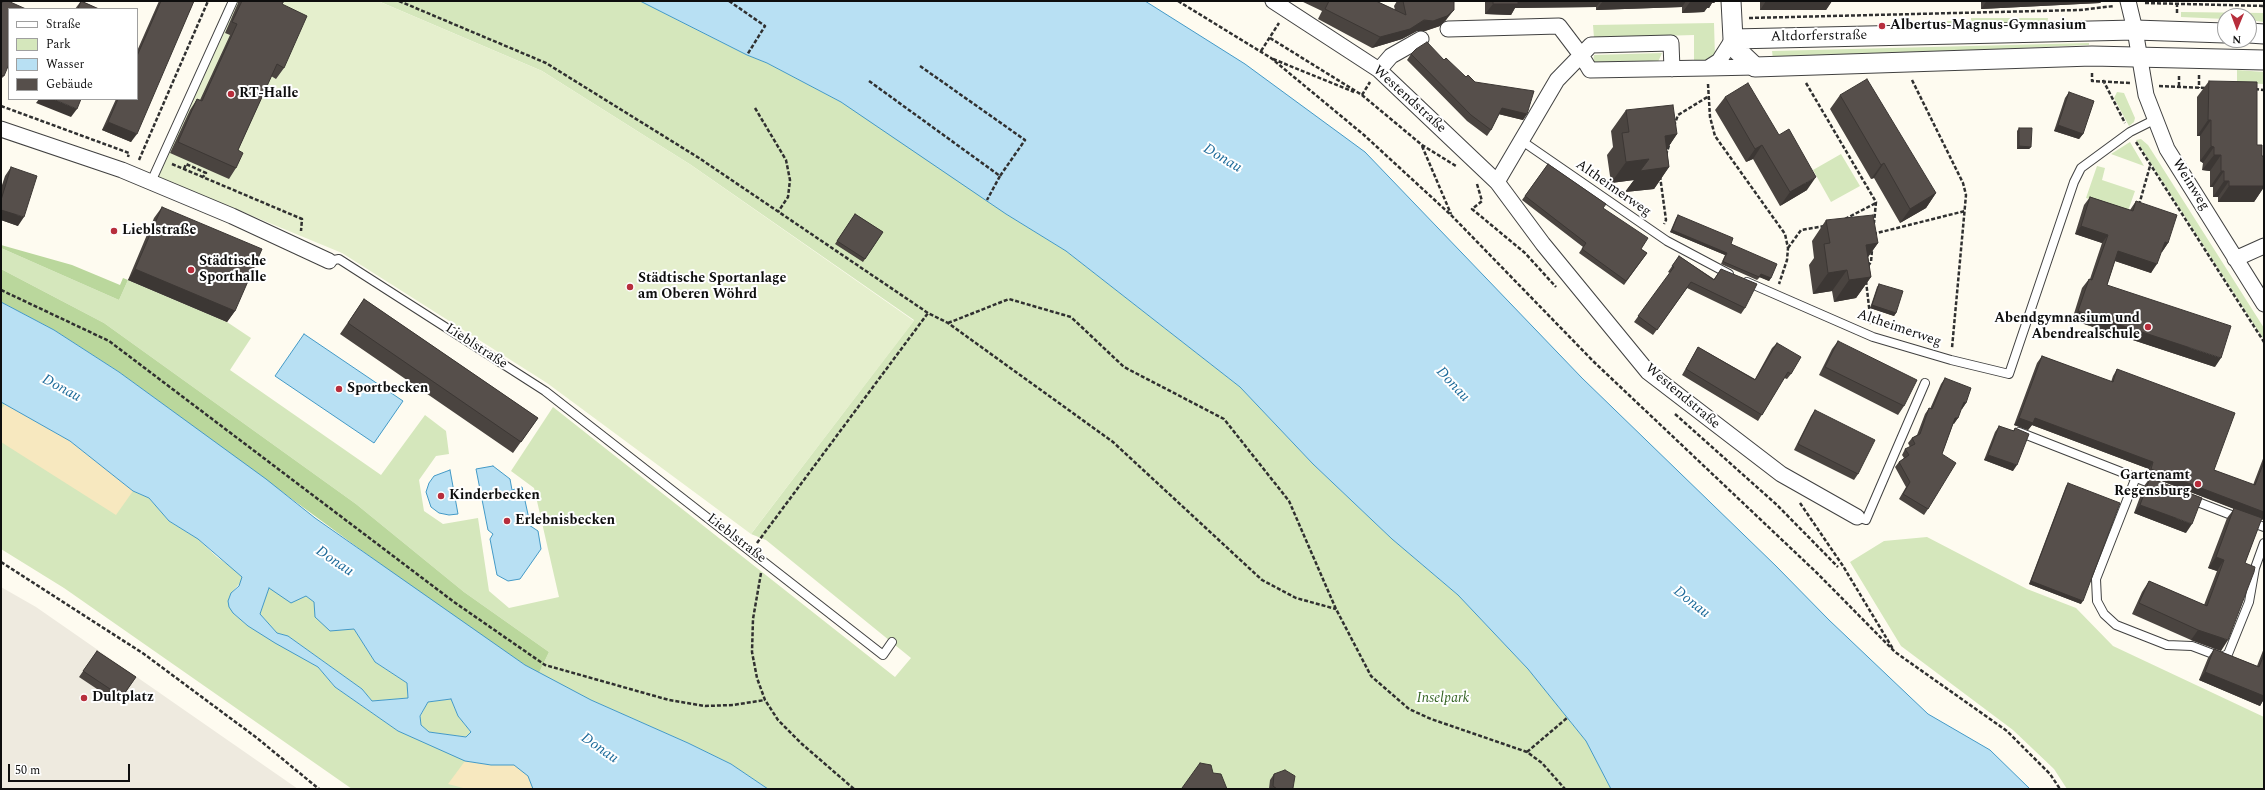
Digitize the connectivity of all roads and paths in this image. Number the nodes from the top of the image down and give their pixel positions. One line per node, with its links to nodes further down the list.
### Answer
1 (208, 1): 54 (path)
2 (233, 1): 48 (lane)
3 (399, 1): 63 (path)
4 (729, 1): 16 (path)
5 (1178, 1): 15 (path)
6 (1273, 1): 27 (street, Westendstraße)
7 (2128, 3): 8 (path); 9 (path); 11 (street, Weinweg)
8 (2264, 6)
9 (1731, 8): 14 (street)
10 (1448, 29): 17 (street, Altdorferstraße)
11 (2135, 30): 12 (street, Altdorferstraße); 14 (street, Altdorferstraße); 18 (street, Weinweg)
12 (2217, 33)
13 (1421, 39): 27 (street)
14 (1733, 40): 24 (street); 25 (street)
15 (1261, 51): 19 (path); 37 (path)
16 (747, 55)
17 (1581, 55): 26 (street, Altdorferstraße); 26 (street); 46 (street)
18 (2138, 56): 20 (street, Altdorferstraße); 21 (street, Altdorferstraße); 32 (street, Weinweg)
19 (1271, 58): 37 (path); 64 (path)
20 (2264, 60)
21 (1903, 62): 23 (street, Altdorferstraße); 62 (path)
22 (920, 66): 55 (path)
23 (1796, 66): 24 (street, Altdorferstraße); 60 (path)
24 (1755, 67): 25 (street, Altdorferstraße)
25 (1708, 68): 26 (street, Altdorferstraße); 38 (path)
26 (1672, 69)
27 (1379, 70): 58 (street, Westendstraße)
28 (2199, 70): 33 (path)
29 (2103, 80): 31 (path); 32 (path); 44 (path)
30 (868, 81): 55 (path)
31 (2092, 81)
32 (2144, 85): 33 (path); 41 (street, Weinweg)
33 (2199, 88): 34 (path)
34 (2214, 88)
35 (2250, 89): 36 (path)
36 (2264, 90)
37 (1362, 95): 47 (path)
38 (1709, 96): 43 (path); 72 (path)
39 (1, 106): 54 (path)
40 (754, 108): 63 (path)
41 (2154, 120): 44 (lane, Altheimerweg); 74 (street, Weinweg)
42 (1, 129): 54 (street, Lieblstraße)
43 (1673, 130)
44 (2130, 132): 50 (path); 85 (lane, Altheimerweg)
45 (1671, 137): 49 (path)
46 (1522, 141): 58 (street); 68 (lane, Altheimerweg)
47 (1422, 145): 51 (path); 64 (path)
48 (161, 158): 53 (path); 57 (lane)
49 (1665, 158)
50 (2150, 165): 61 (path); 84 (path)
51 (1458, 168)
52 (1659, 168): 68 (path)
53 (184, 169): 56 (path); 56 (path)
54 (128, 173): 57 (street, Lieblstraße)
55 (1000, 176): 59 (path)
56 (203, 178): 71 (path)
57 (151, 182): 71 (street, Lieblstraße)
58 (1497, 182): 92 (street, Westendstraße)
59 (987, 200)
60 (1876, 202): 65 (path); 67 (path)
61 (2139, 206)
62 (1965, 211): 67 (path); 85 (path)
63 (778, 212): 81 (path)
64 (1452, 216): 100 (path)
65 (1842, 220)
66 (1829, 225): 72 (path)
67 (1873, 234): 69 (path)
68 (1658, 236): 79 (lane, Altheimerweg)
69 (1872, 241)
70 (2264, 246): 74 (street)
71 (300, 247): 75 (street, Lieblstraße)
72 (1788, 248): 79 (path)
73 (1872, 248): 76 (path)
74 (2235, 259): 80 (street, Weinweg)
75 (329, 261): 95 (lane, Lieblstraße)
76 (1864, 271)
77 (1865, 278): 83 (path)
78 (1, 290): 101 (path)
79 (1775, 293): 83 (lane, Altheimerweg)
80 (2264, 304)
81 (928, 313): 82 (path); 95 (path)
82 (948, 323): 98 (path); 98 (path)
83 (1873, 337): 85 (lane, Altheimerweg)
84 (2264, 342)
85 (1951, 360)
86 (1925, 383): 92 (lane)
87 (2014, 430): 88 (lane)
88 (2136, 478): 89 (lane); 94 (lane)
89 (2164, 488)
90 (2178, 494): 93 (lane)
91 (1798, 501): 100 (path)
92 (1857, 517)
93 (2264, 527)
94 (2264, 543)
95 (751, 551): 96 (lane, Lieblstraße)
96 (763, 561): 99 (lane, Lieblstraße); 101 (path)
97 (1, 562): 104 (path)
98 (1336, 610): 103 (path)
99 (892, 642)
100 (1895, 652): 107 (path)
101 (765, 700): 105 (path)
102 (1567, 718): 103 (path)
103 (1527, 752): 106 (path)
104 (319, 789)
105 (854, 789)
106 (1565, 789)
107 (2060, 789)

